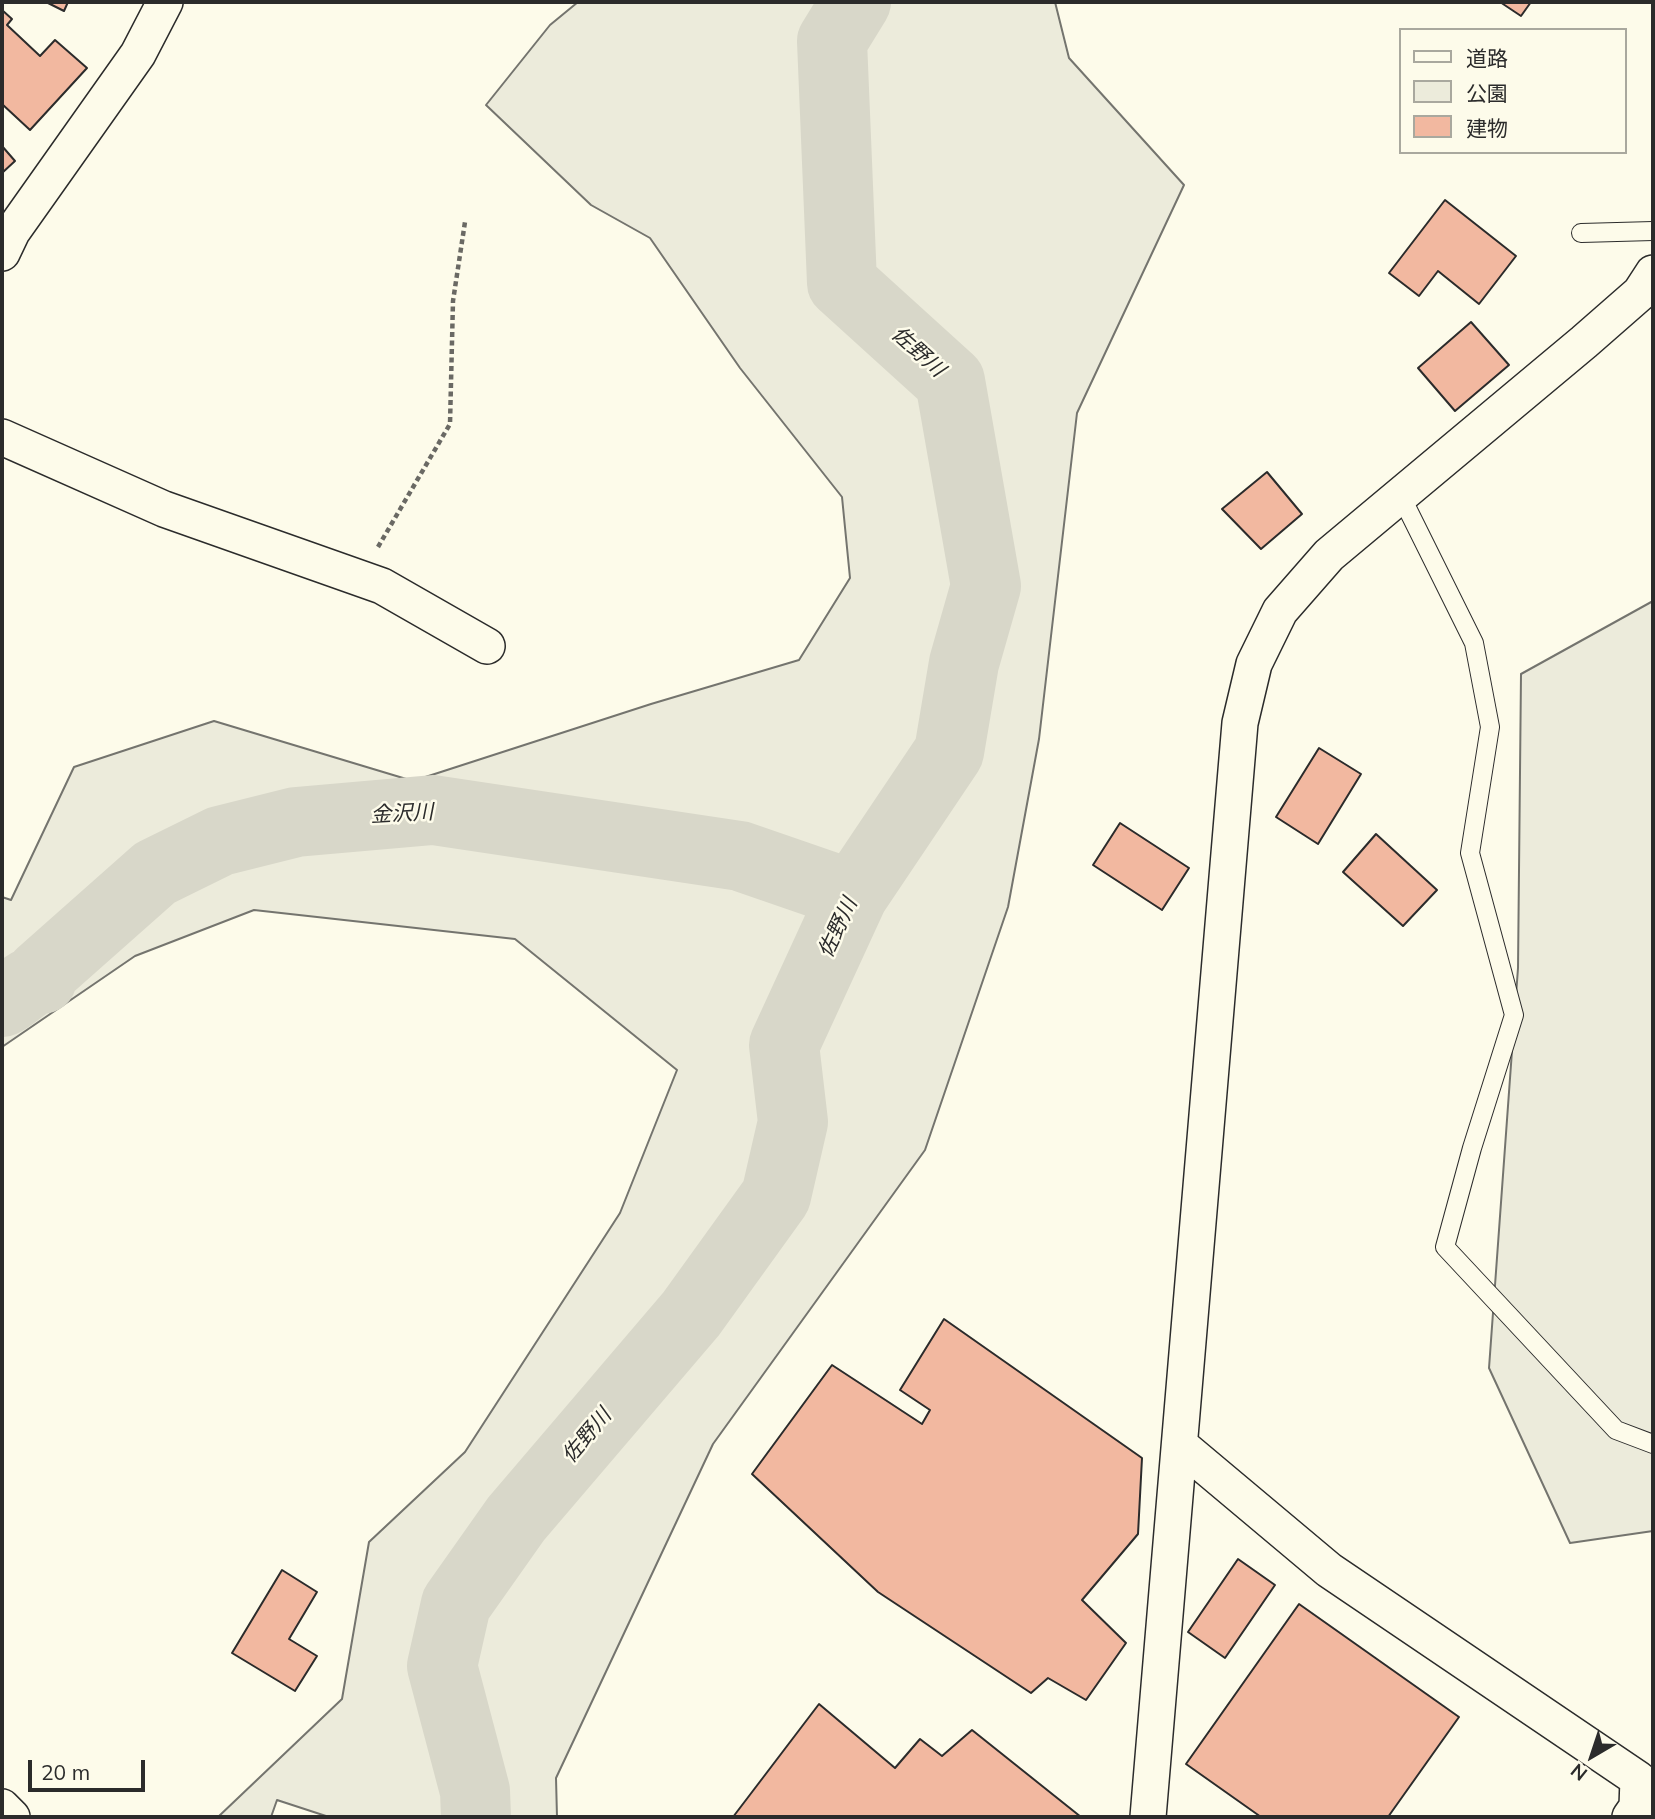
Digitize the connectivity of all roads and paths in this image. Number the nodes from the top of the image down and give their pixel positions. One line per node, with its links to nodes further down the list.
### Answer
1 (165, 2): 5 (street)
2 (465, 222): 9 (path)
3 (1653, 231): 4 (lane)
4 (1581, 233)
5 (2, 253)
6 (1653, 273): 8 (street)
7 (2, 438): 9 (street)
8 (1401, 496): 11 (lane); 12 (street)
9 (360, 578): 10 (street)
10 (487, 646)
11 (1653, 1444)
12 (1180, 1445): 15 (street); 16 (street)
13 (2, 1807): 14 (street)
14 (12, 1817)
15 (1148, 1817)
16 (1630, 1817)

